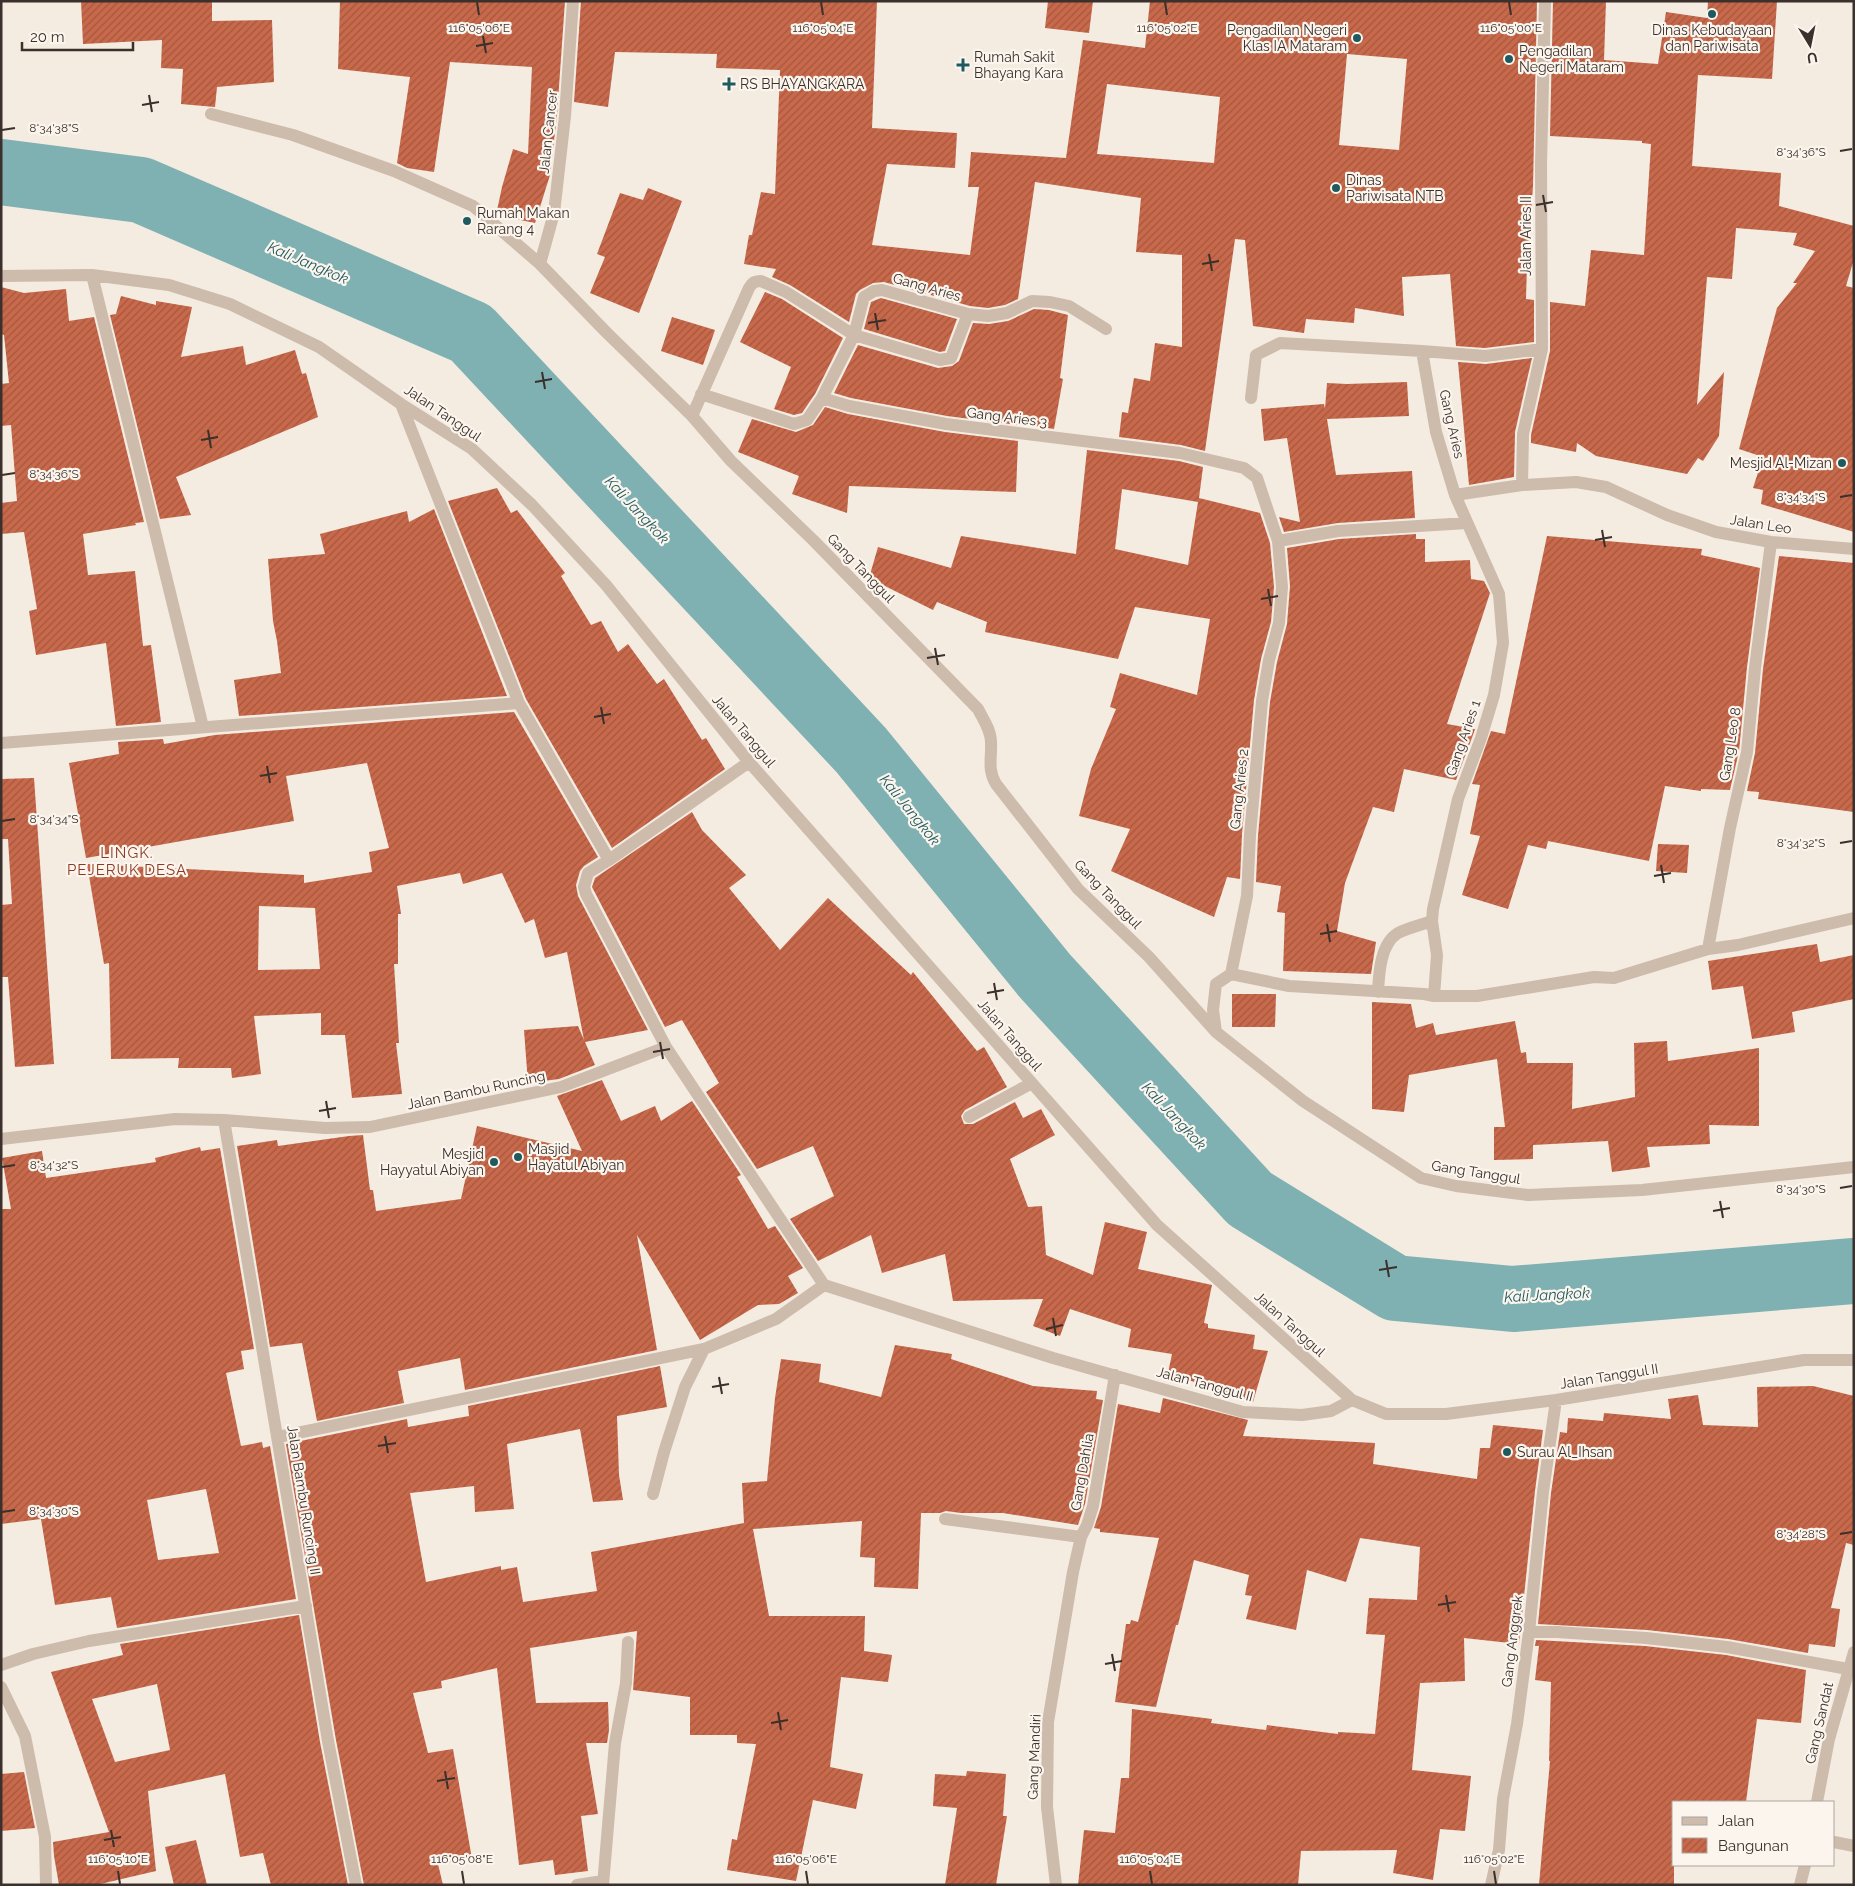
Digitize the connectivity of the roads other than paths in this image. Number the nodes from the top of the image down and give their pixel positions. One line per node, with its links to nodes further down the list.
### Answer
1 (574, 1): 4 (street, Jalan Cancer)
2 (1545, 1): 10 (street, Jalan Aries II)
3 (211, 114): 4 (street, Gang Tanggul)
4 (540, 264): 16 (street, Gang Tanggul)
5 (92, 275): 6 (street, Jalan Tanggul); 15 (street, Jalan Tanggul); 24 (street)
6 (1, 276)
7 (968, 314): 8 (street, Gang Aries); 9 (street); 9 (street, Gang Aries)
8 (1106, 329)
9 (854, 335): 12 (street); 13 (street, Gang Aries)
10 (1542, 350): 11 (street); 17 (street, Jalan Aries II)
11 (1422, 351): 14 (street); 18 (street, Gang Aries)
12 (701, 394): 13 (street); 16 (street)
13 (822, 398): 20 (street, Gang Aries 3)
14 (1251, 398)
15 (401, 404): 23 (street); 26 (street, Jalan Tanggul)
16 (692, 416): 34 (street, Gang Tanggul)
17 (1522, 485): 18 (street); 21 (street, Jalan Leo)
18 (1455, 496): 19 (street, Gang Aries 1)
19 (1467, 522): 20 (street); 29 (street, Gang Aries 1)
20 (1278, 541): 31 (street, Gang Aries 2)
21 (1771, 542): 22 (street, Jalan Leo); 30 (street, Gang Leo 8)
22 (1854, 549)
23 (518, 704): 24 (street); 27 (street)
24 (203, 727): 25 (street)
25 (1, 743)
26 (749, 762): 27 (street); 36 (street, Jalan Tanggul)
27 (609, 860): 35 (street)
28 (1854, 918): 30 (street)
29 (1432, 921): 32 (street); 33 (street, Gang Aries 1)
30 (1708, 949): 33 (street)
31 (1231, 974): 32 (street); 34 (street)
32 (1378, 992): 33 (street)
33 (1434, 996)
34 (1216, 1032): 40 (street, Gang Tanggul)
35 (666, 1047): 38 (street, Jalan Bambu Runcing); 41 (street)
36 (1032, 1083): 37 (street); 45 (street, Jalan Tanggul)
37 (969, 1118)
38 (224, 1120): 39 (street, Jalan Bambu Runcing); 47 (street, Jalan Bambu Runcing II)
39 (1, 1139)
40 (1854, 1168)
41 (824, 1285): 42 (street); 44 (street, Jalan Tanggul II)
42 (704, 1349): 47 (street); 48 (street)
43 (1854, 1360): 46 (street, Jalan Tanggul II)
44 (1115, 1375): 45 (street, Jalan Tanggul II); 50 (street, Gang Dahlia)
45 (1352, 1400): 46 (street, Jalan Tanggul II)
46 (1556, 1400): 53 (street, Gang Anggrek)
47 (278, 1436): 52 (street, Jalan Bambu Runcing II)
48 (653, 1494)
49 (945, 1519): 50 (street)
50 (1081, 1537): 51 (street, Gang Dahlia)
51 (1073, 1572): 67 (street, Gang Mandiri)
52 (306, 1606): 56 (street); 65 (street, Jalan Bambu Runcing II)
53 (1529, 1632): 57 (street); 68 (street, Gang Anggrek)
54 (628, 1642): 63 (street)
55 (1854, 1652): 57 (street, Gang Sandat)
56 (1, 1665)
57 (1848, 1669): 59 (street, Gang Sandat)
58 (1, 1688): 64 (street)
59 (1817, 1801)
60 (1835, 1842): 61 (street)
61 (1854, 1846)
62 (1805, 1866): 69 (street)
63 (603, 1883): 66 (street)
64 (46, 1885)
65 (356, 1885)
66 (577, 1885)
67 (1056, 1885)
68 (1491, 1885)
69 (1800, 1885)

